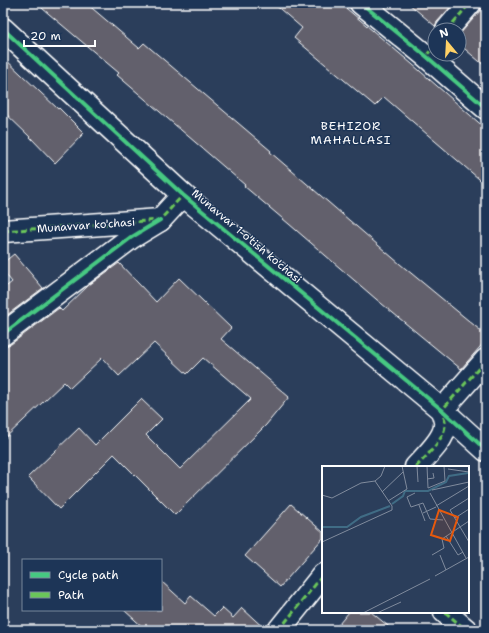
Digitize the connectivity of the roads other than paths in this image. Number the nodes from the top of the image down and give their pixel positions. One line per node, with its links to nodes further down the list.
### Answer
1 (361, 3): 5 (street)
2 (470, 3): 3 (street)
3 (454, 22)
4 (3, 29): 8 (street, Munavvar 1-o'tish ko'chasi)
5 (427, 48)
6 (442, 62): 7 (street)
7 (486, 108)
8 (183, 195): 9 (street); 13 (street, Munavvar 1-o'tish ko'chasi)
9 (160, 220): 10 (street, Munavvar ko'chasi); 11 (street)
10 (3, 231)
11 (3, 334)
12 (486, 360): 13 (street)
13 (442, 410): 14 (street, Munavvar 1-o'tish ko'chasi); 15 (street)
14 (486, 450)
15 (417, 466)
16 (322, 576): 18 (street)
17 (446, 613): 19 (street)
18 (279, 630)
19 (466, 630)

